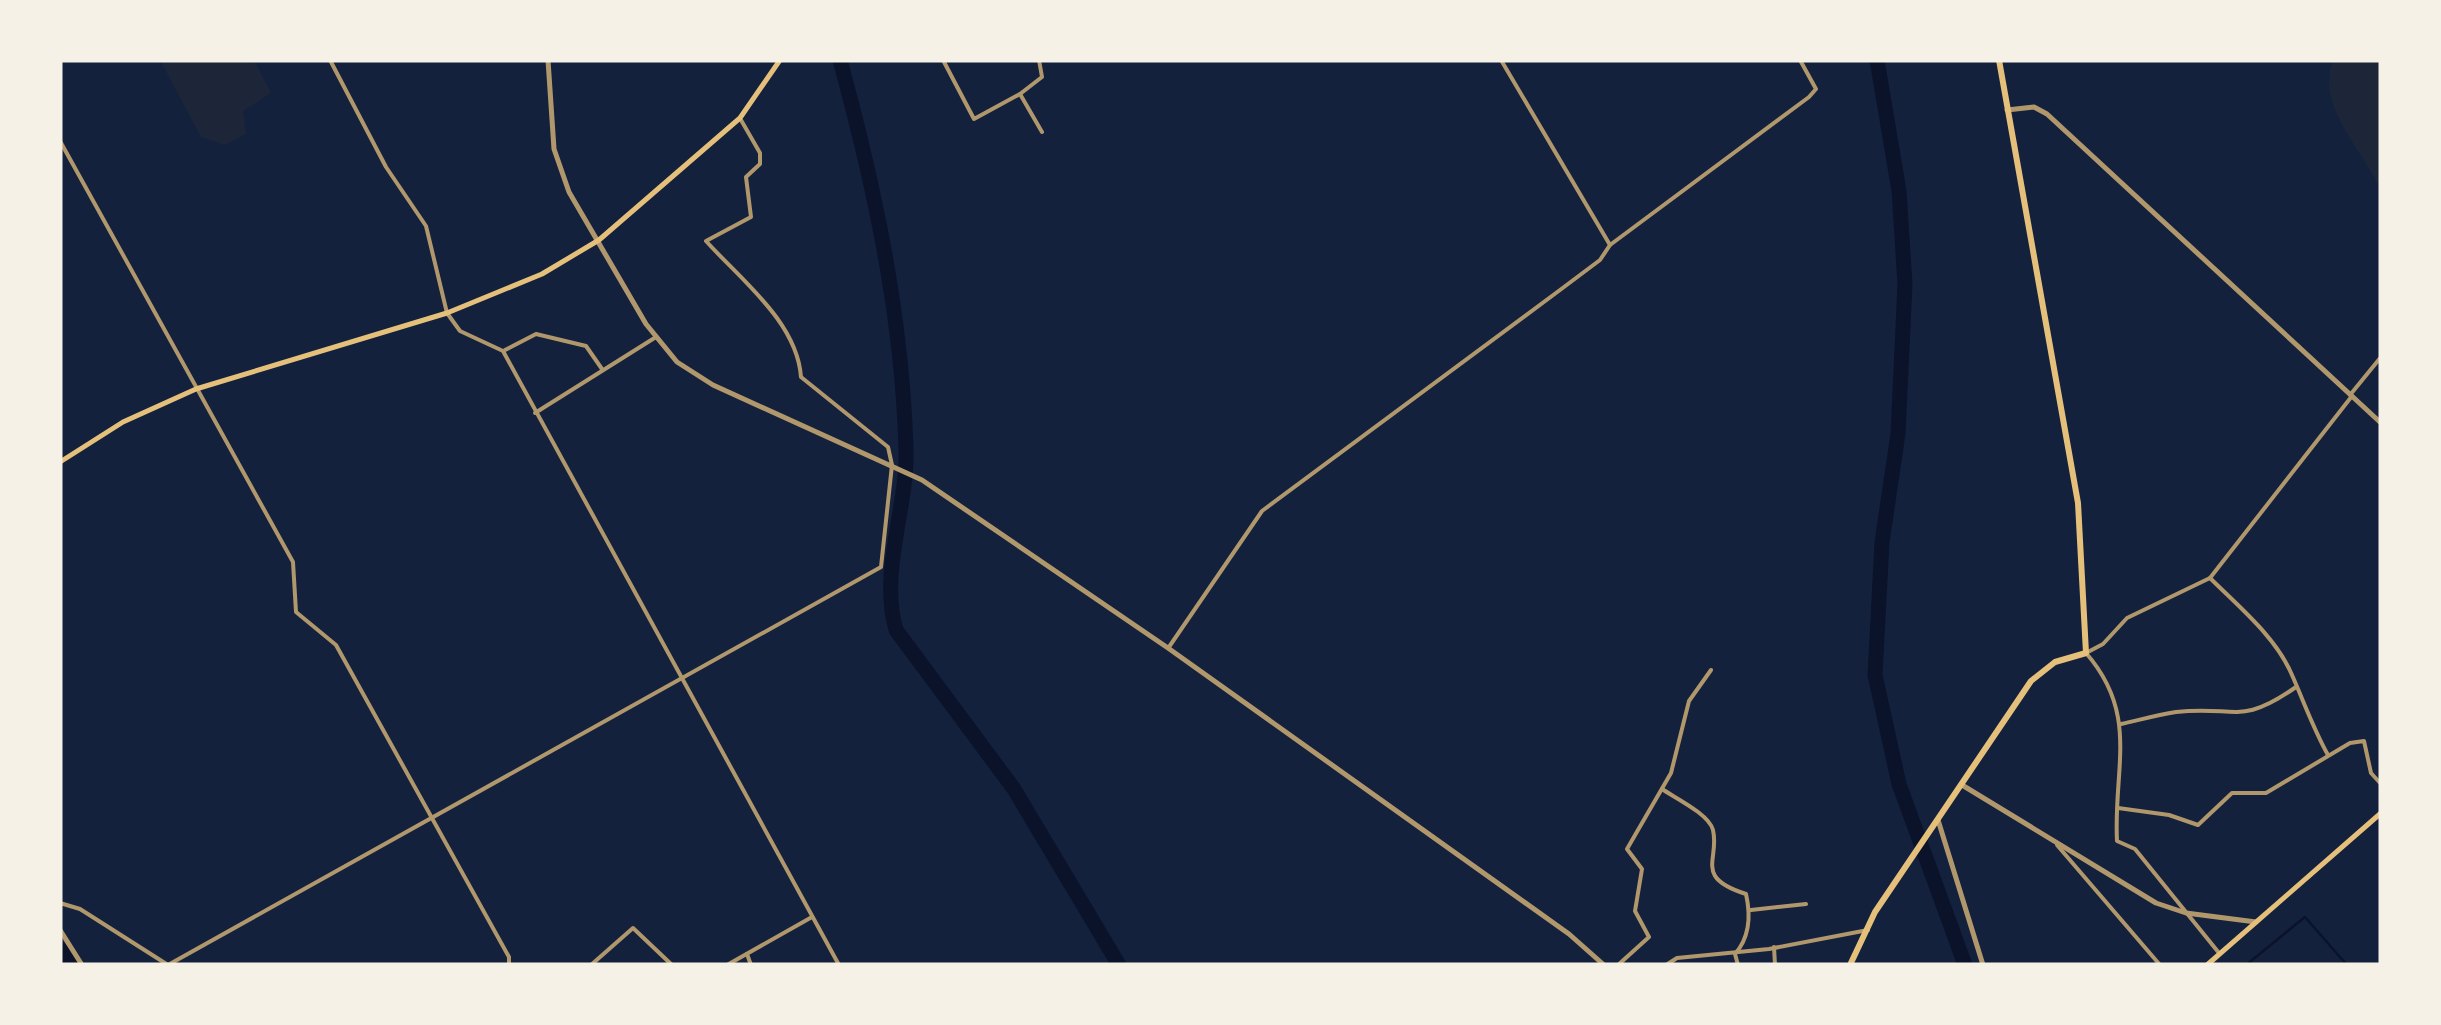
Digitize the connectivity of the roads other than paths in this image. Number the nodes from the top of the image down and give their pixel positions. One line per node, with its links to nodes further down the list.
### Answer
1 (330, 60): 16 (street)
2 (548, 60): 14 (street)
3 (780, 60): 11 (main road)
4 (943, 60): 9 (street)
5 (1039, 60): 9 (street)
6 (1501, 60): 15 (street)
7 (1800, 60): 15 (street)
8 (1999, 60): 10 (main road)
9 (1020, 94): 12 (street)
10 (2007, 110): 22 (street); 29 (main road)
11 (740, 118): 14 (main road); 26 (street)
12 (1042, 132)
13 (60, 141): 21 (street)
14 (599, 240): 16 (main road); 17 (street)
15 (1610, 245): 28 (street)
16 (447, 313): 18 (street); 21 (main road)
17 (656, 337): 20 (street); 26 (street)
18 (503, 351): 20 (street); 23 (street)
19 (2381, 357): 22 (street)
20 (602, 370): 23 (street)
21 (196, 389): 25 (main road); 40 (street)
22 (2351, 396): 24 (street); 27 (street)
23 (535, 413): 31 (street)
24 (2381, 423)
25 (60, 462)
26 (892, 465): 28 (street); 31 (street)
27 (2210, 578): 29 (street); 32 (street)
28 (1168, 648): 63 (street)
29 (2086, 653): 33 (street); 36 (main road)
30 (1711, 670): 37 (street)
31 (682, 678): 40 (street); 47 (street)
32 (2296, 687): 33 (street); 34 (street)
33 (2121, 724): 38 (street)
34 (2328, 755): 35 (street); 38 (street)
35 (2381, 784)
36 (1962, 785): 41 (main road); 42 (street)
37 (1662, 788): 45 (street); 64 (street)
38 (2118, 808): 46 (street)
39 (2381, 812): 48 (main road)
40 (432, 818): 56 (street); 57 (street)
41 (1938, 820): 50 (main road); 69 (street)
42 (2057, 845): 46 (street); 70 (street)
43 (60, 904): 56 (street)
44 (1806, 904): 45 (street)
45 (1749, 910): 52 (street)
46 (2186, 913): 48 (street); 54 (street)
47 (812, 917): 53 (street); 62 (street)
48 (2256, 922): 54 (main road)
49 (60, 930): 55 (street)
50 (1868, 930): 51 (street); 68 (main road)
51 (1774, 947): 52 (street); 67 (street)
52 (1740, 949): 65 (street); 66 (street)
53 (747, 954): 60 (street); 61 (street)
54 (2220, 954): 71 (main road)
55 (82, 965)
56 (168, 965)
57 (509, 965)
58 (591, 965): 59 (street)
59 (672, 965)
60 (727, 965)
61 (751, 965)
62 (839, 965)
63 (1604, 965)
64 (1618, 965)
65 (1666, 965)
66 (1738, 965)
67 (1774, 965)
68 (1850, 965)
69 (1983, 965)
70 (2160, 965)
71 (2207, 965)

